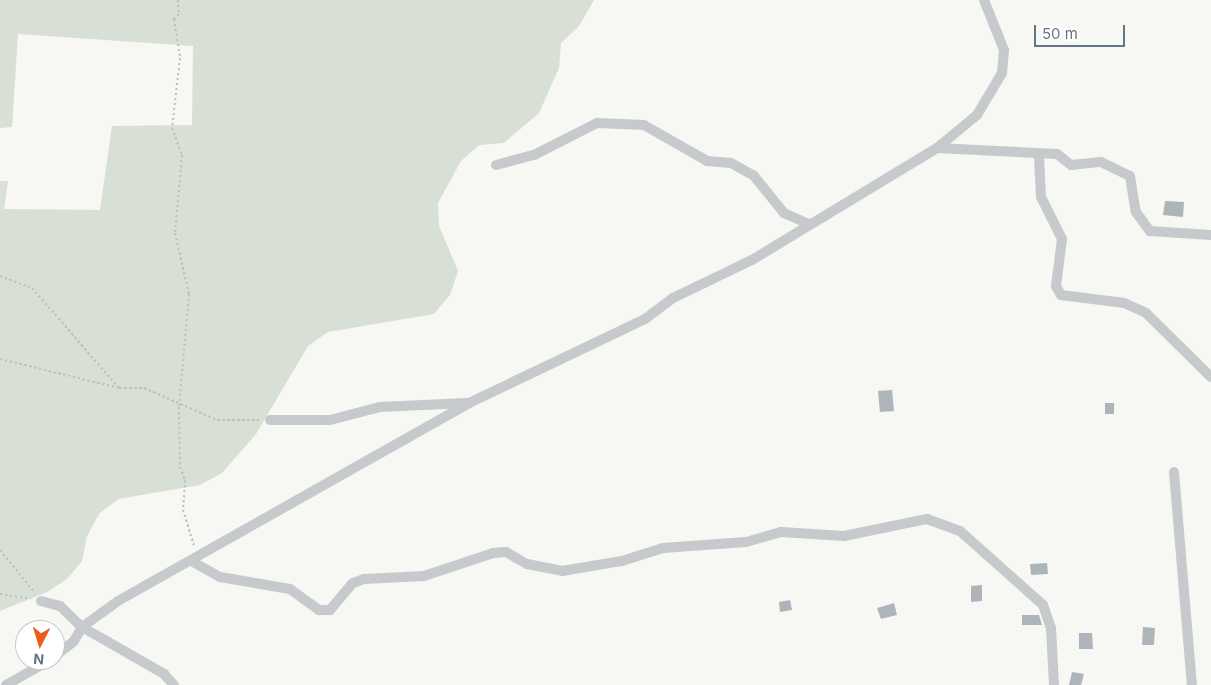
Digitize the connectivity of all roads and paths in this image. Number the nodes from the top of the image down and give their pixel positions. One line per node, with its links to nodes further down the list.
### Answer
1 (178, 0): 13 (path)
2 (984, 0): 3 (street)
3 (937, 148): 4 (street); 6 (street)
4 (1039, 156): 7 (street); 10 (street)
5 (496, 165): 6 (street)
6 (808, 224): 12 (street)
7 (1211, 235)
8 (0, 276): 11 (path)
9 (0, 360): 11 (path)
10 (1211, 377)
11 (119, 388): 13 (path)
12 (469, 403): 14 (street); 17 (street)
13 (179, 407): 14 (path); 17 (path)
14 (270, 420)
15 (1174, 472): 26 (street)
16 (0, 550): 19 (path)
17 (193, 562): 20 (street); 25 (street)
18 (0, 594): 19 (path)
19 (41, 601): 20 (street)
20 (82, 627): 21 (street); 24 (street)
21 (65, 648)
22 (32, 670): 23 (street)
23 (6, 685)
24 (174, 685)
25 (1054, 685)
26 (1192, 685)

